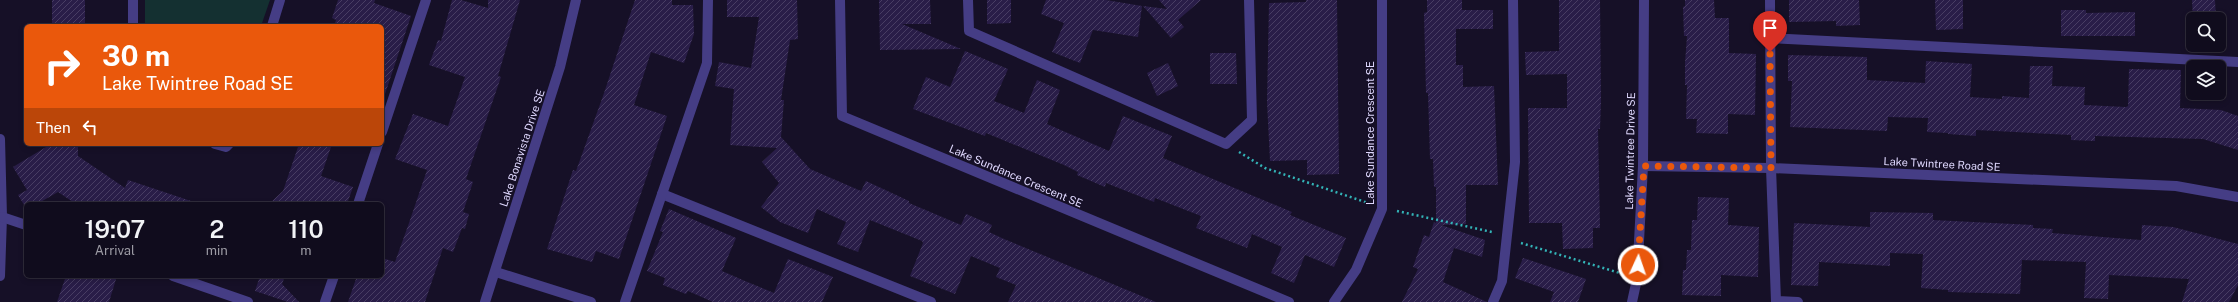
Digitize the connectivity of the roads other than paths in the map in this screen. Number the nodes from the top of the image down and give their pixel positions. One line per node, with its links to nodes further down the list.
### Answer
1 (133, 0): 13 (street)
2 (280, 0): 14 (street)
3 (426, 0): 17 (street)
4 (576, 0): 27 (street, Lake Bonavista Drive SE)
5 (708, 0): 22 (street)
6 (840, 0): 37 (street, Lake Sundance Crescent SE)
7 (968, 0): 8 (street)
8 (1249, 0)
9 (1382, 0): 38 (street, Lake Sundance Crescent SE)
10 (1513, 0): 39 (street)
11 (1644, 0): 20 (street, Lake Twintree Drive SE)
12 (1770, 0): 15 (street)
13 (133, 24)
14 (273, 24)
15 (1770, 38): 16 (street); 21 (street)
16 (2238, 62)
17 (384, 126)
18 (0, 139): 25 (street)
19 (377, 146): 24 (street)
20 (1644, 166): 21 (street, Lake Twintree Road SE); 40 (street, Lake Twintree Drive SE)
21 (1771, 168): 23 (street, Lake Twintree Road SE); 41 (street)
22 (662, 194): 35 (street); 36 (street)
23 (2238, 197)
24 (359, 202)
25 (2, 217): 26 (street); 28 (street)
26 (24, 224)
27 (496, 272): 33 (street, Lake Bonavista Drive SE); 34 (street)
28 (0, 276)
29 (179, 278): 31 (street)
30 (333, 278): 32 (street)
31 (248, 302)
32 (325, 302)
33 (485, 302)
34 (591, 302)
35 (625, 302)
36 (931, 302)
37 (1289, 302)
38 (1334, 302)
39 (1492, 302)
40 (1632, 302)
41 (1798, 302)

